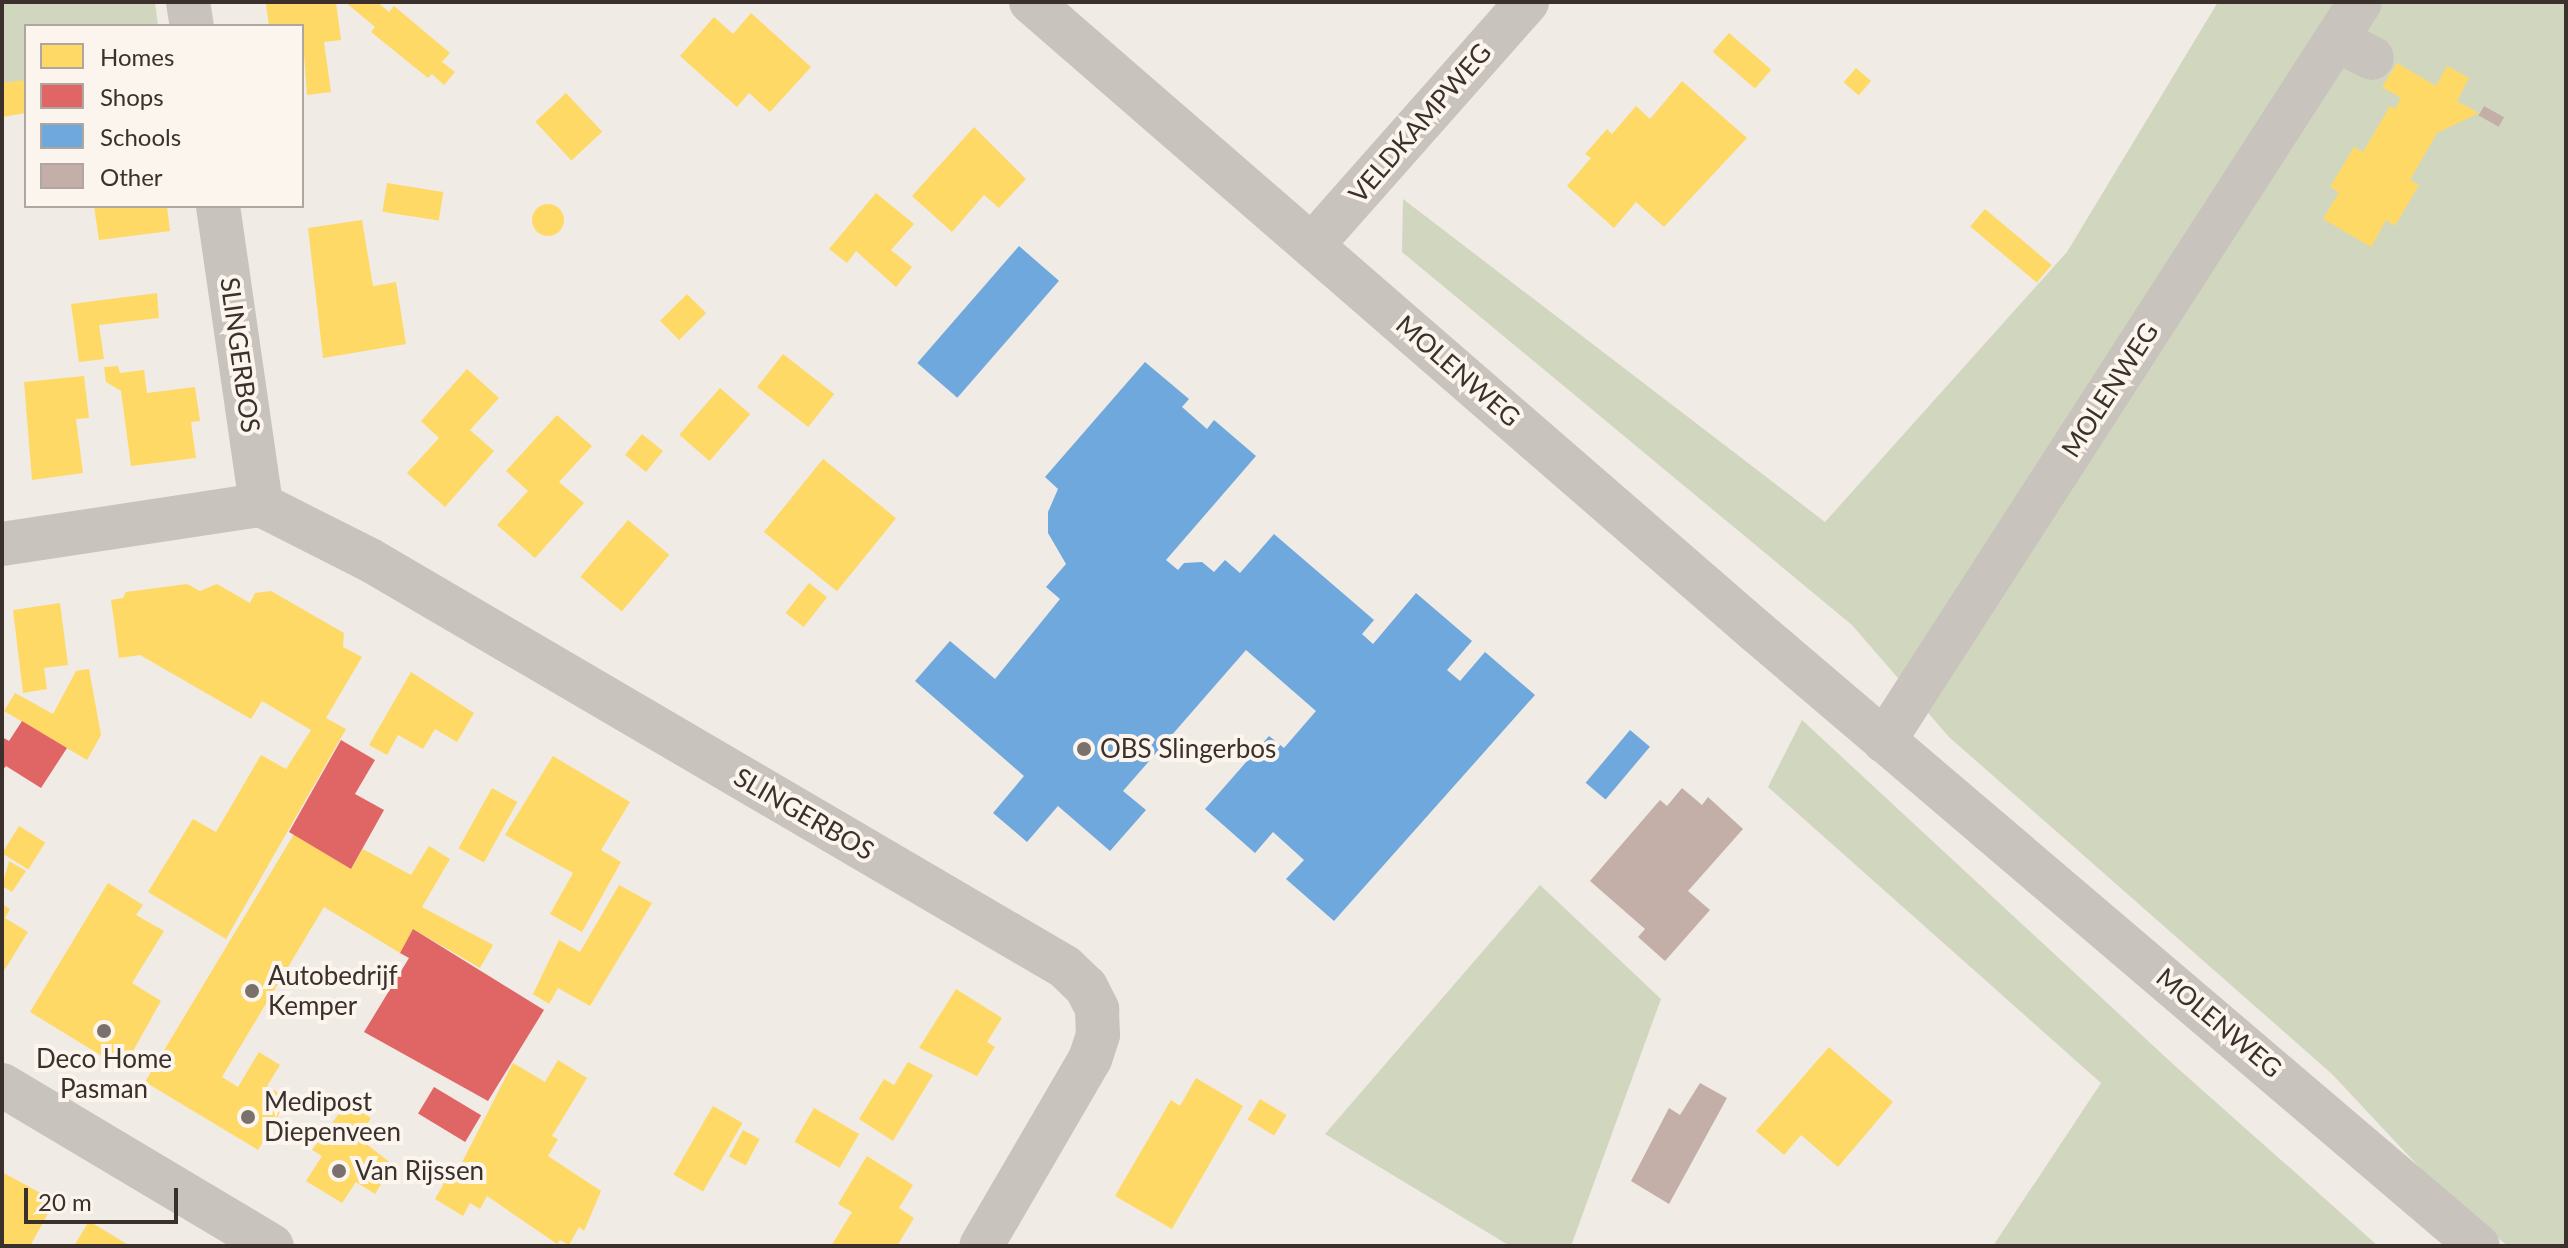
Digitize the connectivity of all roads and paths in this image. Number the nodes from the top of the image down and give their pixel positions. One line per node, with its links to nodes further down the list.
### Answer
1 (188, 2): 5 (street)
2 (1031, 2): 7 (street, MOLENWEG)
3 (1527, 2): 7 (street, VELDKAMPWEG)
4 (2360, 2): 10 (street, MOLENWEG)
5 (192, 24)
6 (218, 208): 8 (street, SLINGERBOS)
7 (1313, 244): 10 (street, MOLENWEG)
8 (261, 505): 9 (street); 13 (street, SLINGERBOS)
9 (2, 544)
10 (1884, 741): 14 (street, MOLENWEG)
11 (2, 1085): 12 (street)
12 (272, 1246)
13 (981, 1246)
14 (2478, 1246)

